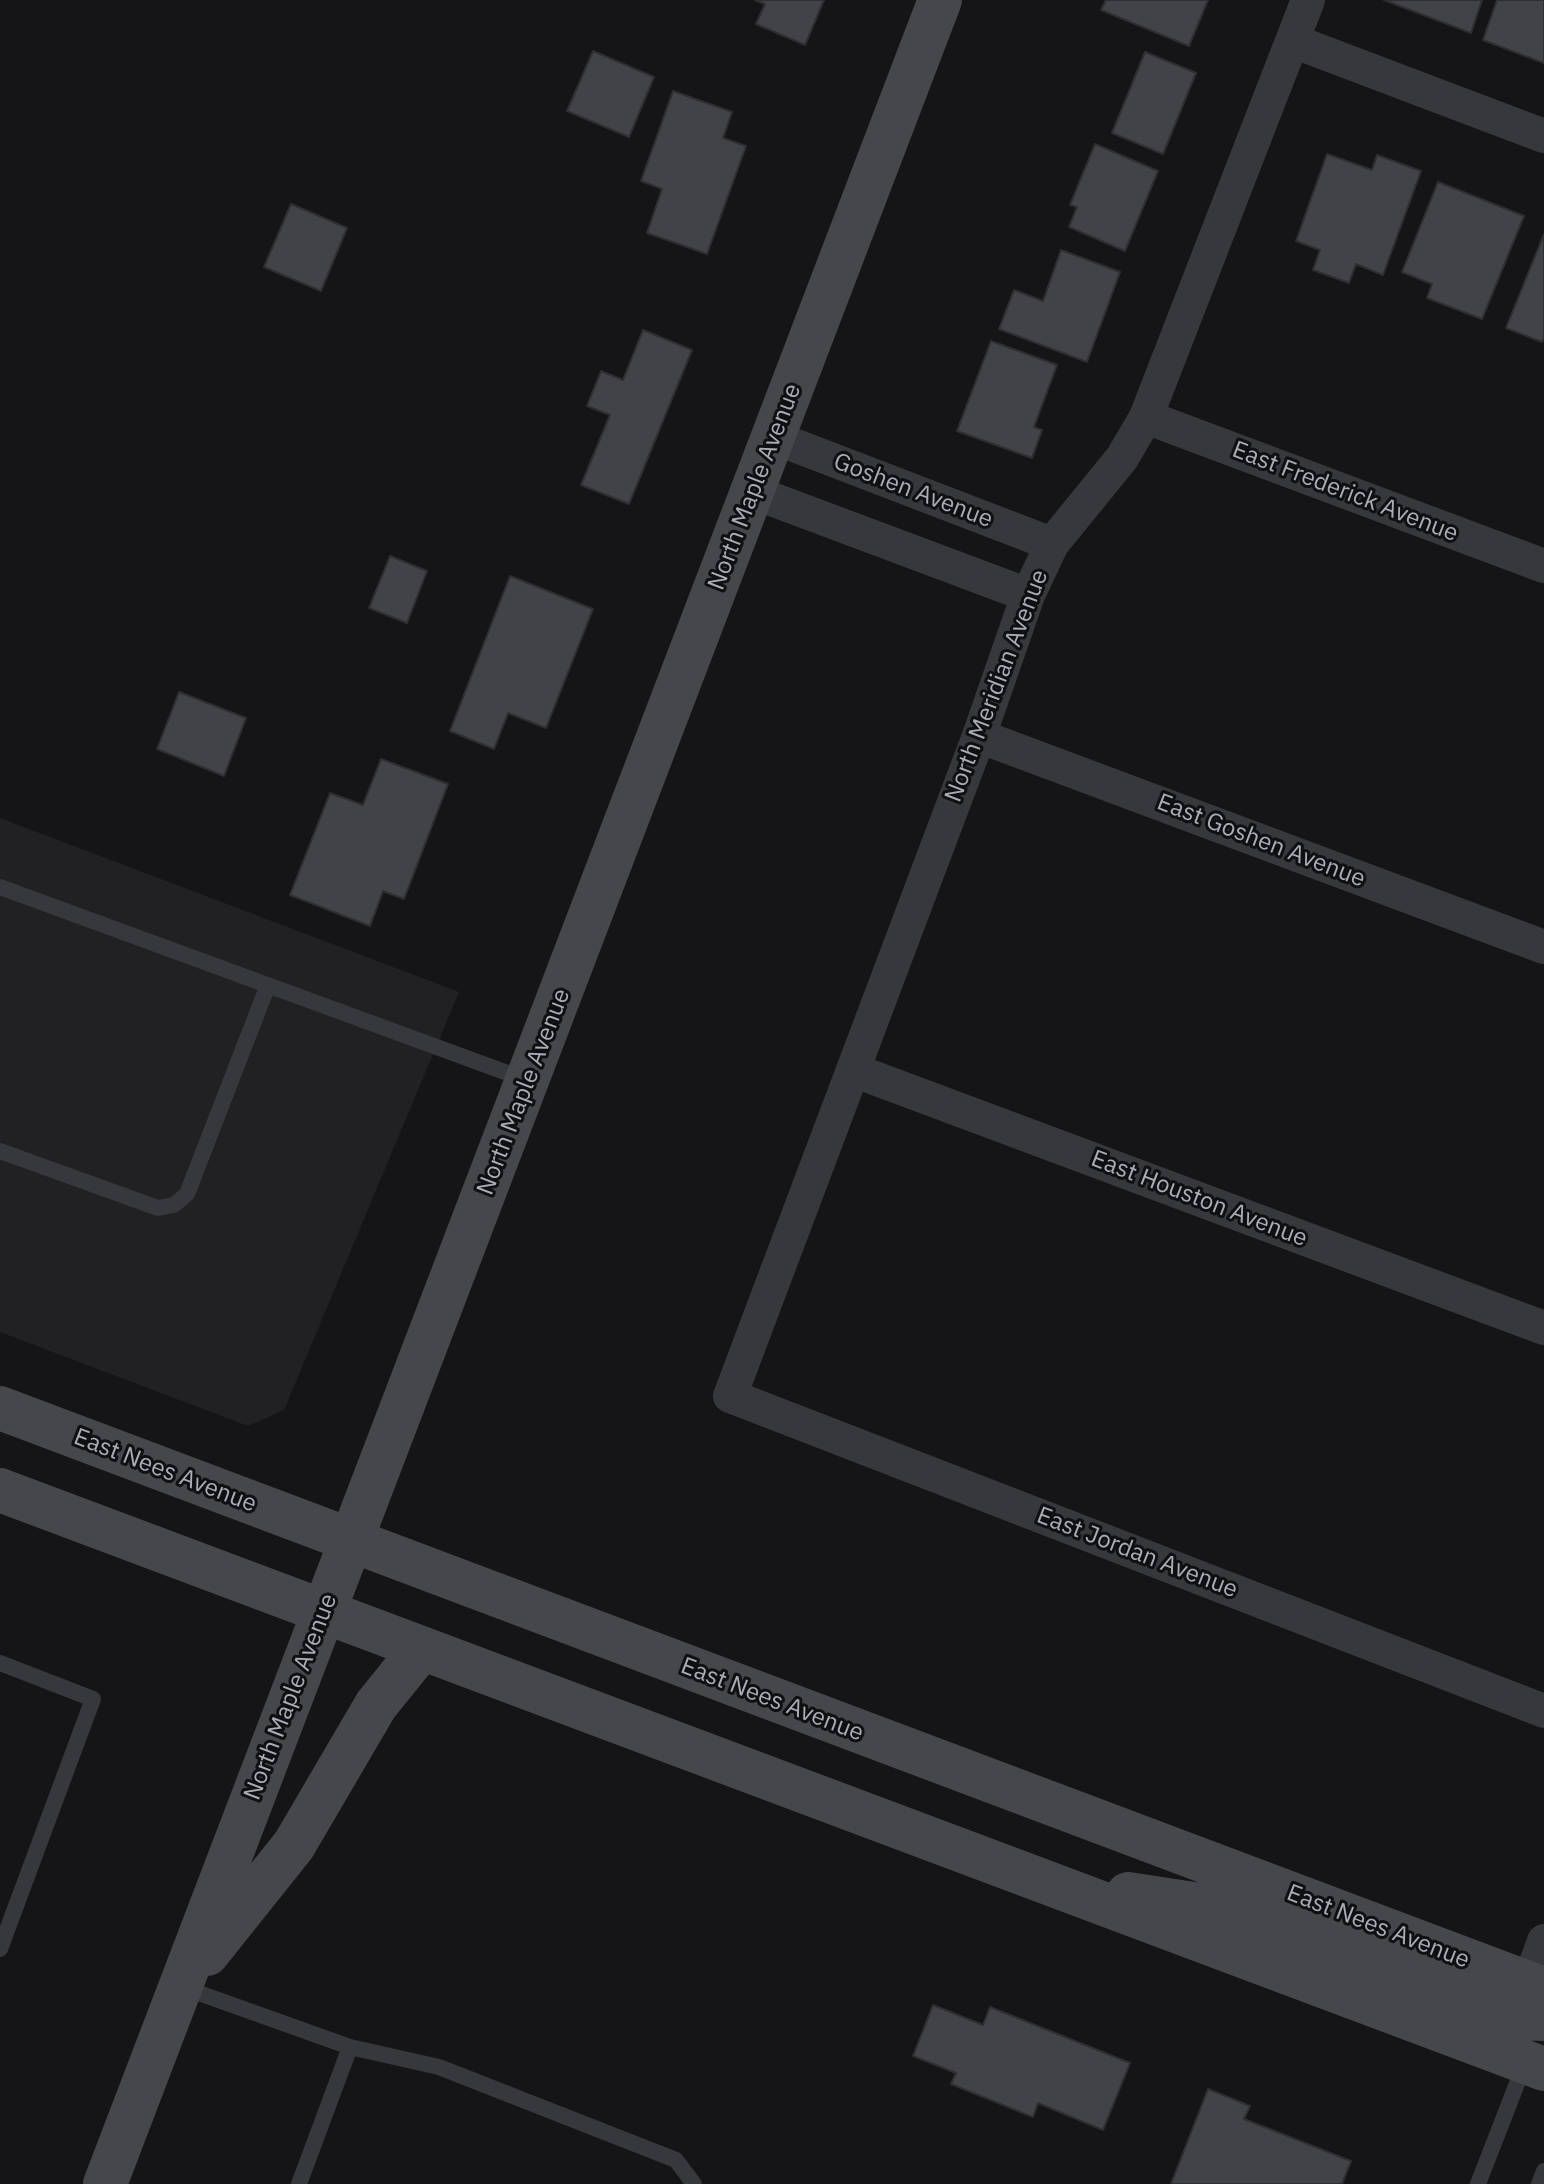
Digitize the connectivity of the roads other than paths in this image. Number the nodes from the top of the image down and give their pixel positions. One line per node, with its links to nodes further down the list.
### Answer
1 (940, 0): 6 (main road, North Maple Avenue)
2 (1308, 0): 3 (street, North Meridian Avenue)
3 (1293, 41): 4 (street); 5 (street, North Meridian Avenue)
4 (1544, 136)
5 (1146, 417): 8 (street, North Meridian Avenue); 9 (street, East Frederick Avenue)
6 (773, 437): 7 (main road, North Maple Avenue); 8 (street, Goshen Avenue)
7 (753, 492): 10 (street); 16 (main road, North Maple Avenue)
8 (1052, 544): 10 (street, North Meridian Avenue)
9 (1544, 566)
10 (1028, 595): 11 (street, North Meridian Avenue)
11 (979, 736): 13 (street, East Goshen Avenue); 15 (street, North Meridian Avenue)
12 (0, 887): 14 (lane)
13 (1544, 947)
14 (268, 985): 16 (lane); 17 (lane)
15 (853, 1070): 18 (street, East Houston Avenue); 19 (street, North Meridian Avenue)
16 (528, 1081): 22 (main road, North Maple Avenue)
17 (0, 1151)
18 (1544, 1328)
19 (730, 1396): 26 (street, East Jordan Avenue)
20 (0, 1408): 22 (main road, East Nees Avenue)
21 (0, 1490): 23 (main road)
22 (352, 1543): 23 (main road, North Maple Avenue); 31 (main road, East Nees Avenue)
23 (324, 1611): 24 (main road); 30 (main road, North Maple Avenue)
24 (422, 1648): 27 (main road); 30 (main road)
25 (0, 1663): 29 (lane)
26 (1544, 1711)
27 (1031, 1879): 31 (main road); 33 (main road)
28 (1544, 1941): 31 (street)
29 (0, 1949)
30 (180, 1987): 32 (lane); 35 (main road, North Maple Avenue)
31 (1539, 1997)
32 (350, 2047): 36 (lane); 37 (lane)
33 (1538, 2061): 38 (lane)
34 (1544, 2171): 39 (lane)
35 (105, 2184)
36 (299, 2184)
37 (694, 2184)
38 (1478, 2184)
39 (1539, 2184)

